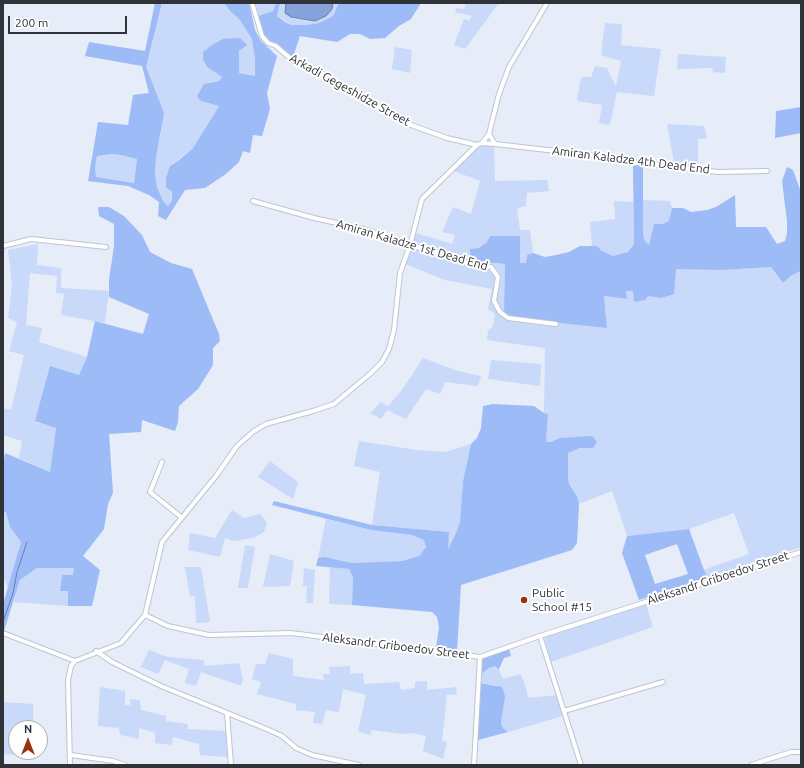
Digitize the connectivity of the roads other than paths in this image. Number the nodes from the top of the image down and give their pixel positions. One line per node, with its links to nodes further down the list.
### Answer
1 (252, 3): 6 (street, Arkadi Gegeshidze Street)
2 (547, 3): 3 (street)
3 (489, 134): 4 (street); 5 (street)
4 (482, 143): 5 (street, Amiran Kaladze 4th Dead End); 6 (street)
5 (495, 144): 7 (street, Amiran Kaladze 4th Dead End)
6 (477, 145): 9 (street)
7 (767, 171)
8 (253, 201): 9 (street, Amiran Kaladze 1st Dead End)
9 (410, 245): 12 (street, Amiran Kaladze 1st Dead End); 14 (street)
10 (3, 246): 11 (street)
11 (106, 247)
12 (556, 324)
13 (162, 462): 14 (street)
14 (182, 517): 16 (street)
15 (801, 552): 18 (street, Aleksandr Griboedov Street)
16 (145, 615): 19 (street); 20 (street, Aleksandr Griboedov Street)
17 (3, 633): 21 (street)
18 (540, 636): 20 (street, Aleksandr Griboedov Street); 23 (street)
19 (96, 652): 21 (street); 24 (street)
20 (480, 657): 31 (street)
21 (75, 661): 26 (street)
22 (663, 682): 23 (street)
23 (564, 711): 32 (street)
24 (227, 713): 29 (street); 30 (street)
25 (801, 752): 33 (street)
26 (71, 755): 27 (street); 28 (street)
27 (70, 765)
28 (125, 765)
29 (231, 765)
30 (358, 765)
31 (474, 765)
32 (581, 765)
33 (751, 765)

